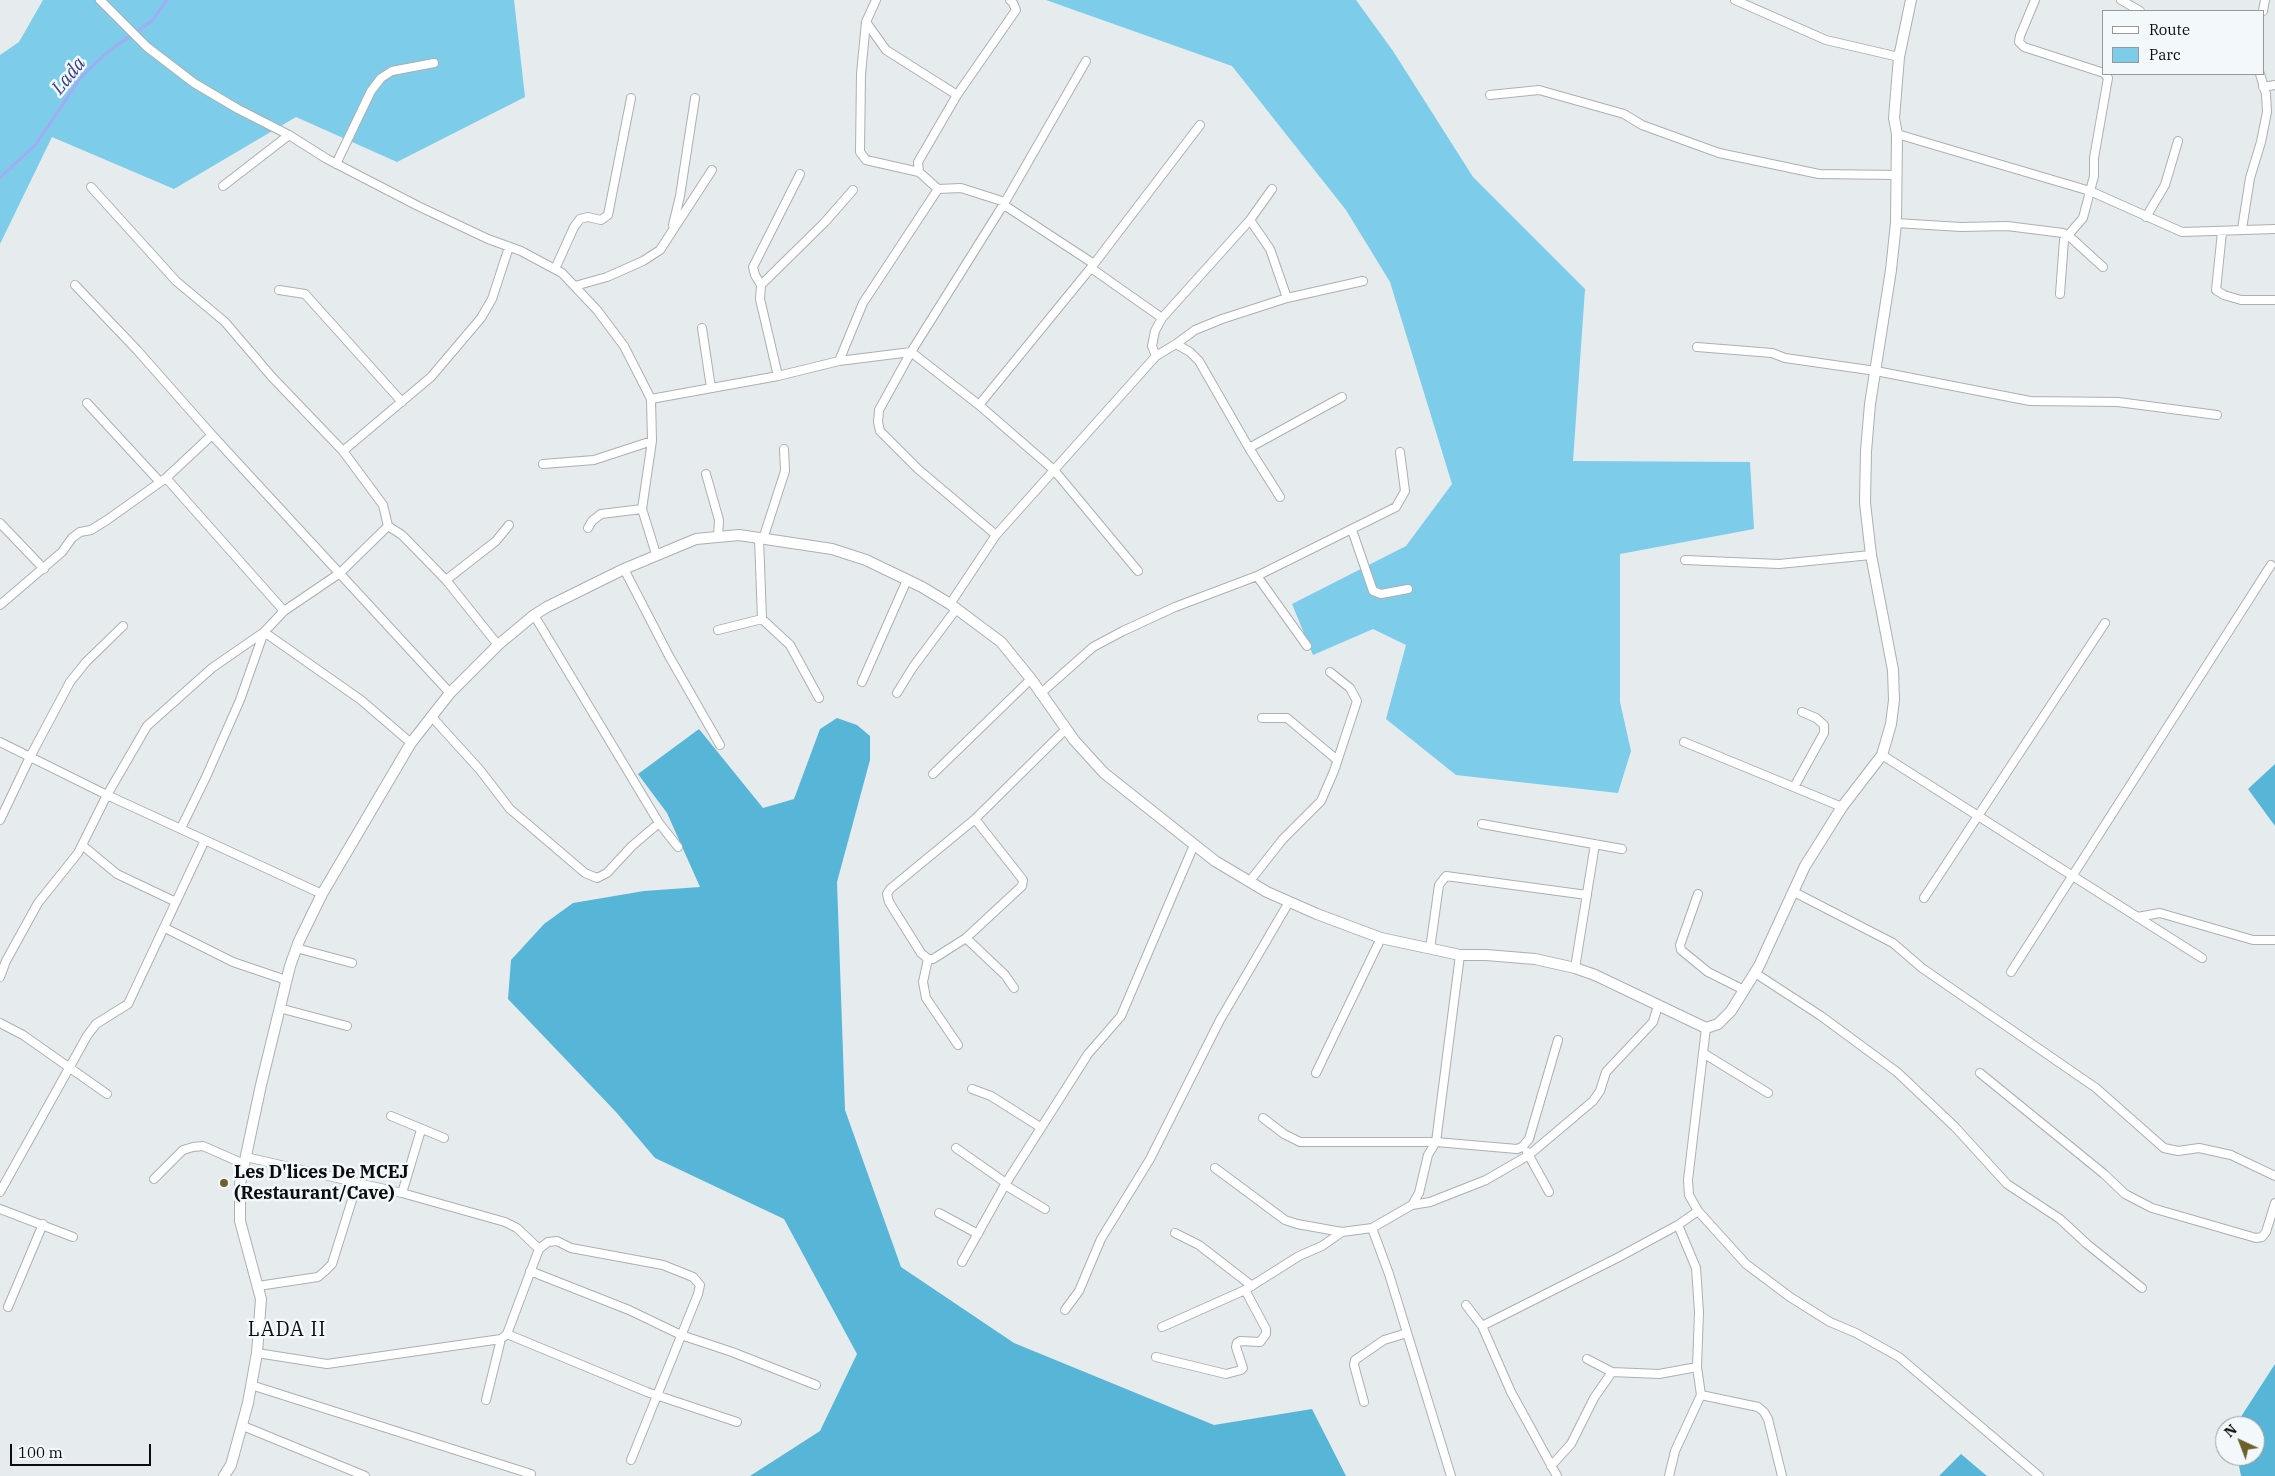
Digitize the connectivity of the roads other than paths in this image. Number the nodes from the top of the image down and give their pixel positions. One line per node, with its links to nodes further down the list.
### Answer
1 (100, 0): 24 (street)
2 (876, 0): 9 (street)
3 (1010, 0): 18 (street)
4 (1735, 0): 10 (street)
5 (1911, 0): 10 (street)
6 (2034, 0): 13 (street)
7 (2122, 0): 8 (street)
8 (2138, 10)
9 (866, 22): 18 (street); 28 (street)
10 (1899, 57): 23 (street)
11 (1086, 61): 37 (street)
12 (434, 63): 26 (street)
13 (2102, 72)
14 (2106, 75): 36 (street)
15 (2260, 75): 17 (street)
16 (2275, 85): 17 (street)
17 (2263, 88): 41 (street)
18 (957, 94): 28 (street)
19 (1490, 95): 30 (street)
20 (630, 98): 49 (street)
21 (695, 98): 43 (street)
22 (1200, 125): 47 (street)
23 (1897, 134): 30 (street); 36 (street)
24 (289, 135): 26 (street); 31 (street)
25 (2178, 141): 38 (street)
26 (336, 164): 46 (street)
27 (712, 170): 43 (street)
28 (919, 172): 33 (street)
29 (800, 174): 52 (street)
30 (1897, 175): 40 (street)
31 (223, 186)
32 (91, 187): 78 (street)
33 (938, 189): 37 (street); 64 (street)
34 (1272, 189): 39 (street)
35 (853, 190): 52 (street)
36 (2090, 192): 38 (street); 45 (street)
37 (1004, 204): 47 (street); 62 (street)
38 (2146, 217): 44 (street)
39 (1250, 220): 56 (street); 58 (street)
40 (1896, 223): 45 (street); 65 (street)
41 (2242, 229): 42 (street); 44 (street)
42 (2275, 229)
43 (671, 230): 53 (street)
44 (2222, 232): 57 (street)
45 (2069, 236): 48 (street); 55 (street)
46 (510, 247): 49 (street); 70 (street)
47 (1092, 266): 58 (street); 72 (street)
48 (2103, 267)
49 (555, 269): 53 (street)
50 (1364, 281): 56 (street)
51 (75, 285): 74 (street)
52 (761, 285): 66 (street)
53 (575, 286): 69 (street)
54 (279, 290): 70 (street)
55 (2060, 294)
56 (1287, 298): 60 (street)
57 (2275, 300)
58 (1162, 318): 63 (street)
59 (702, 328): 67 (street)
60 (1176, 344): 63 (street); 76 (street)
61 (1697, 347): 65 (street)
62 (911, 352): 64 (street); 72 (street); 91 (street)
63 (1156, 356): 81 (street)
64 (839, 361): 66 (street)
65 (1876, 371): 73 (street); 95 (street)
66 (778, 376): 67 (street)
67 (711, 388): 69 (street)
68 (1342, 397): 76 (street)
69 (651, 399): 75 (street)
70 (402, 402): 78 (street)
71 (86, 403): 83 (street)
72 (979, 405): 81 (street)
73 (2217, 415)
74 (212, 435): 83 (street); 101 (street)
75 (652, 441): 80 (street); 85 (street)
76 (1249, 448): 84 (street)
77 (784, 449): 93 (street)
78 (342, 451): 88 (street)
79 (1400, 452): 90 (street)
80 (543, 464)
81 (1054, 470): 91 (street); 100 (street)
82 (706, 474): 92 (street)
83 (163, 480): 98 (street); 108 (street)
84 (1280, 497)
85 (642, 509): 89 (street); 94 (street)
86 (0, 522): 98 (street)
87 (509, 525): 103 (street)
88 (388, 526): 101 (street); 103 (street)
89 (588, 528)
90 (1352, 530): 102 (street); 105 (street)
91 (996, 535): 107 (street)
92 (718, 537): 93 (street); 94 (street)
93 (761, 538): 104 (street); 110 (street)
94 (656, 554): 99 (street)
95 (1871, 555): 96 (street); 132 (street)
96 (1685, 560)
97 (2271, 565): 151 (street)
98 (44, 569): 106 (street)
99 (624, 569): 109 (street); 131 (street)
100 (1138, 571)
101 (340, 573): 108 (street); 120 (street)
102 (1257, 576): 116 (street); 122 (street)
103 (446, 580): 115 (street)
104 (907, 580): 107 (street); 119 (street)
105 (1408, 590)
106 (0, 606)
107 (954, 606): 118 (street); 121 (street)
108 (284, 612): 114 (street)
109 (534, 615): 115 (street); 142 (street)
110 (762, 619): 113 (street); 123 (street)
111 (2105, 623): 139 (street)
112 (123, 626): 133 (street)
113 (718, 630)
114 (264, 632): 130 (street); 137 (street); 144 (street)
115 (498, 645): 120 (street)
116 (1307, 646)
117 (1330, 672): 134 (street)
118 (1031, 679): 122 (street); 135 (street)
119 (862, 682)
120 (450, 693): 125 (street)
121 (897, 693)
122 (1040, 694): 127 (street)
123 (819, 698)
124 (1802, 712): 136 (street)
125 (431, 716): 130 (street); 142 (street)
126 (1262, 718): 134 (street)
127 (1066, 729): 140 (street); 148 (street)
128 (0, 742): 133 (street)
129 (1684, 742): 136 (street)
130 (410, 744): 154 (street)
131 (720, 745)
132 (1882, 755): 138 (street); 139 (street)
133 (30, 757): 137 (street); 141 (street)
134 (1336, 759): 152 (street)
135 (933, 774)
136 (1794, 787): 138 (street)
137 (107, 795): 144 (street); 147 (street)
138 (1842, 807): 153 (street)
139 (1977, 816): 151 (street); 157 (street)
140 (975, 819): 162 (street); 169 (street)
141 (0, 820)
142 (659, 823): 149 (street)
143 (1482, 824): 146 (street)
144 (181, 828): 145 (street)
145 (205, 840): 154 (street); 158 (street)
146 (1595, 844): 150 (street); 156 (street)
147 (82, 845): 158 (street); 174 (street)
148 (1194, 845): 152 (street); 194 (street)
149 (678, 847)
150 (1622, 849)
151 (2072, 876): 160 (street); 172 (street)
152 (1249, 882): 159 (street)
153 (1794, 892): 173 (street); 203 (street)
154 (322, 894): 165 (street)
155 (1698, 894): 177 (street)
156 (1587, 895): 166 (street); 171 (street)
157 (1924, 898)
158 (176, 902): 161 (street)
159 (1289, 902): 163 (street); 231 (street)
160 (2137, 917): 164 (street); 168 (street)
161 (165, 928): 175 (street); 186 (street)
162 (966, 938): 169 (street); 176 (street)
163 (1381, 938): 166 (street); 188 (street)
164 (2275, 940)
165 (296, 948): 170 (street); 175 (street)
166 (1430, 949): 167 (street)
167 (1460, 955): 171 (street); 197 (street)
168 (2202, 958)
169 (928, 959): 184 (street)
170 (352, 963)
171 (1575, 968): 178 (street)
172 (2011, 972)
173 (1755, 973): 177 (street); 228 (street)
174 (0, 977)
175 (286, 980): 179 (street)
176 (1014, 988)
177 (1744, 990): 182 (street)
178 (1658, 1006): 182 (street); 200 (street)
179 (279, 1008): 181 (street); 201 (street)
180 (0, 1023): 186 (street)
181 (347, 1026)
182 (1706, 1028): 185 (street)
183 (1558, 1040): 198 (street)
184 (958, 1045)
185 (1703, 1053): 190 (street); 214 (street)
186 (68, 1067): 191 (street); 207 (street)
187 (1980, 1073): 210 (street)
188 (1316, 1074)
189 (972, 1089): 194 (street)
190 (1768, 1093)
191 (107, 1094)
192 (391, 1116): 195 (street)
193 (1263, 1118): 197 (street)
194 (1040, 1128): 206 (street)
195 (422, 1130): 196 (street); 209 (street)
196 (444, 1138)
197 (1436, 1142): 198 (street); 211 (street)
198 (1522, 1147): 200 (street)
199 (956, 1148): 206 (street)
200 (1530, 1155): 208 (street); 211 (street)
201 (245, 1160): 204 (street); 205 (street); 226 (street)
202 (1215, 1168): 219 (street)
203 (2275, 1176)
204 (154, 1179)
205 (357, 1184): 209 (street); 226 (street)
206 (1005, 1184): 212 (street); 221 (street)
207 (0, 1192)
208 (1549, 1192)
209 (402, 1193): 223 (street)
210 (2275, 1203)
211 (1412, 1205): 218 (street)
212 (1045, 1208)
213 (0, 1209): 216 (street)
214 (1698, 1211): 217 (street); 259 (street)
215 (939, 1213): 221 (street)
216 (43, 1224): 222 (street); 230 (street)
217 (1678, 1225): 232 (street); 240 (street)
218 (1372, 1228): 219 (street); 234 (street)
219 (1342, 1232): 227 (street)
220 (1175, 1233): 227 (street)
221 (978, 1234): 224 (street)
222 (73, 1237)
223 (539, 1249): 225 (street); 235 (street)
224 (962, 1262)
225 (530, 1271): 235 (street); 236 (street)
226 (258, 1286): 237 (street)
227 (1248, 1288): 233 (street); 238 (street)
228 (2142, 1288)
229 (1466, 1305): 232 (street)
230 (8, 1307)
231 (1065, 1310)
232 (1482, 1326): 251 (street)
233 (1162, 1327)
234 (1407, 1333): 247 (street); 256 (street)
235 (681, 1335): 242 (street); 244 (street)
236 (504, 1336): 237 (street); 244 (street); 246 (street)
237 (257, 1353): 243 (street)
238 (1156, 1357)
239 (1587, 1359): 241 (street)
240 (1697, 1367): 241 (street); 245 (street)
241 (1612, 1372): 251 (street)
242 (816, 1384)
243 (251, 1385): 249 (street); 252 (street)
244 (656, 1395): 248 (street); 250 (street)
245 (1701, 1395): 253 (street); 258 (street)
246 (486, 1400)
247 (1364, 1402)
248 (737, 1422)
249 (243, 1426): 254 (street); 255 (street)
250 (631, 1460)
251 (1551, 1466): 257 (street)
252 (531, 1474)
253 (1671, 1474)
254 (224, 1476)
255 (365, 1476)
256 (1451, 1476)
257 (1557, 1476)
258 (1782, 1476)
259 (2040, 1476)

